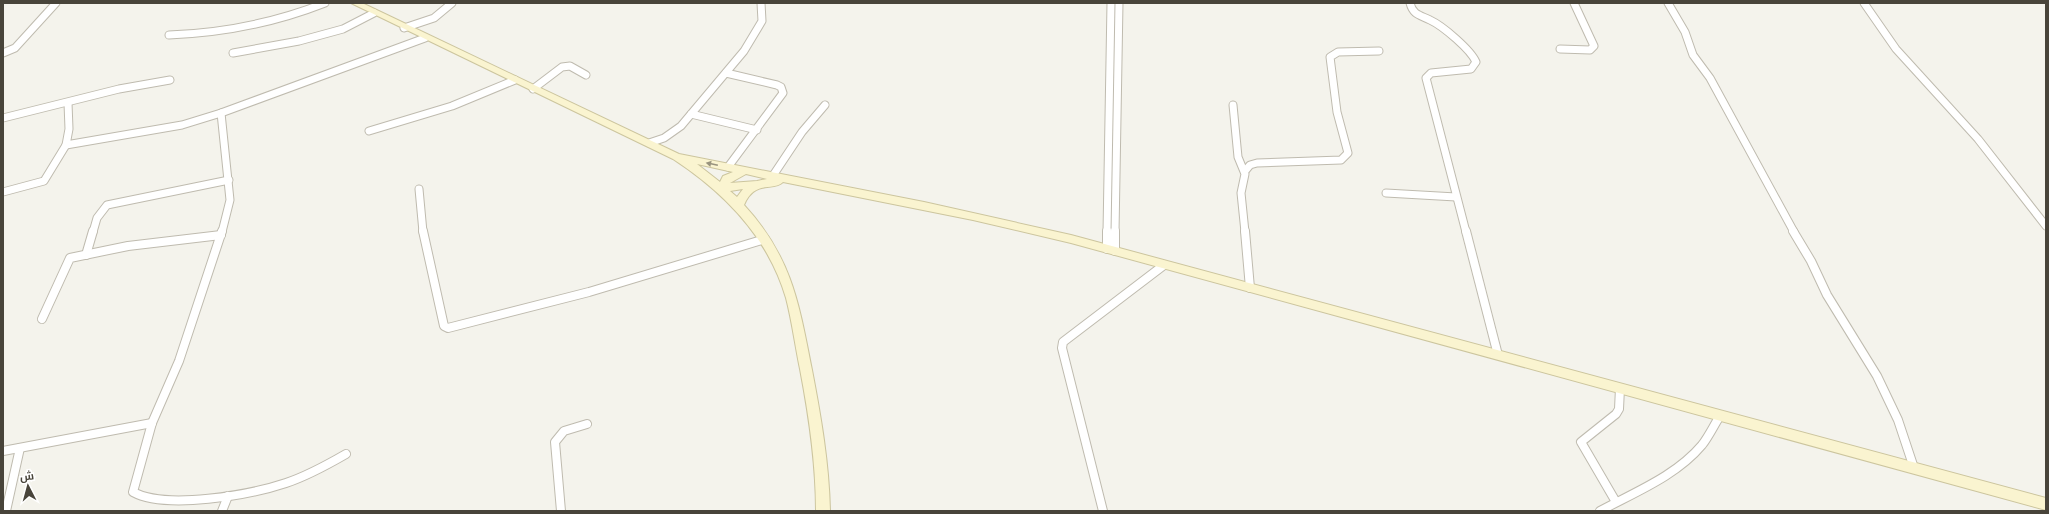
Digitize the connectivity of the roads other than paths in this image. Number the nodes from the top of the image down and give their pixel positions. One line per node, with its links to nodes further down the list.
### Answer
1 (56, 3): 19 (street)
2 (325, 3): 14 (street)
3 (452, 3): 13 (street)
4 (761, 3): 20 (street)
5 (1111, 3): 52 (street)
6 (1119, 3): 52 (street)
7 (1410, 3): 47 (street)
8 (1574, 3): 16 (street)
9 (1668, 3): 65 (street)
10 (1864, 3): 49 (street)
11 (360, 4): 12 (street)
12 (374, 13): 13 (street); 18 (street)
13 (404, 28): 15 (street)
14 (169, 35)
15 (425, 38): 23 (street); 28 (street)
16 (1560, 49)
17 (1379, 51): 38 (street)
18 (233, 53)
19 (3, 54)
20 (726, 73): 29 (street); 31 (street)
21 (586, 74): 24 (street)
22 (170, 80): 25 (street)
23 (515, 80): 24 (street); 32 (street)
24 (533, 89): 33 (street)
25 (68, 103): 30 (street); 34 (street)
26 (825, 105): 39 (street)
27 (1233, 105): 38 (street)
28 (221, 113): 34 (street); 40 (street)
29 (691, 114): 31 (street); 33 (street)
30 (3, 118)
31 (756, 130): 36 (street)
32 (369, 131)
33 (649, 143): 35 (street)
34 (66, 145): 45 (street)
35 (677, 157): 36 (street, one-way to 35); 43 (street)
36 (728, 167): 37 (street)
37 (744, 171): 39 (street); 43 (street)
38 (1245, 171): 55 (street)
39 (772, 177): 41 (street)
40 (229, 180): 50 (street); 53 (street)
41 (792, 181): 42 (street); 52 (street)
42 (759, 184): 43 (street); 48 (street)
43 (722, 188): 48 (street)
44 (419, 189): 51 (street)
45 (3, 192)
46 (1386, 192): 47 (street)
47 (1456, 198): 57 (street)
48 (739, 204): 51 (street)
49 (2046, 226)
50 (221, 235): 53 (street); 60 (street)
51 (765, 239): 72 (street)
52 (1111, 250): 54 (street)
53 (86, 255): 56 (street)
54 (1164, 265): 55 (street); 73 (street)
55 (1250, 288): 57 (street)
56 (42, 319)
57 (1498, 354): 58 (street)
58 (1620, 388): 59 (street); 67 (street)
59 (1720, 416): 65 (street); 67 (street)
60 (152, 423): 62 (street); 66 (street)
61 (587, 424): 71 (street)
62 (20, 448): 63 (street); 69 (street)
63 (3, 451)
64 (346, 454): 66 (street)
65 (1914, 468): 68 (street)
66 (228, 496): 70 (street)
67 (1616, 502): 74 (street)
68 (2046, 504)
69 (6, 511)
70 (222, 511)
71 (561, 511)
72 (823, 511)
73 (1103, 511)
74 (1600, 511)

